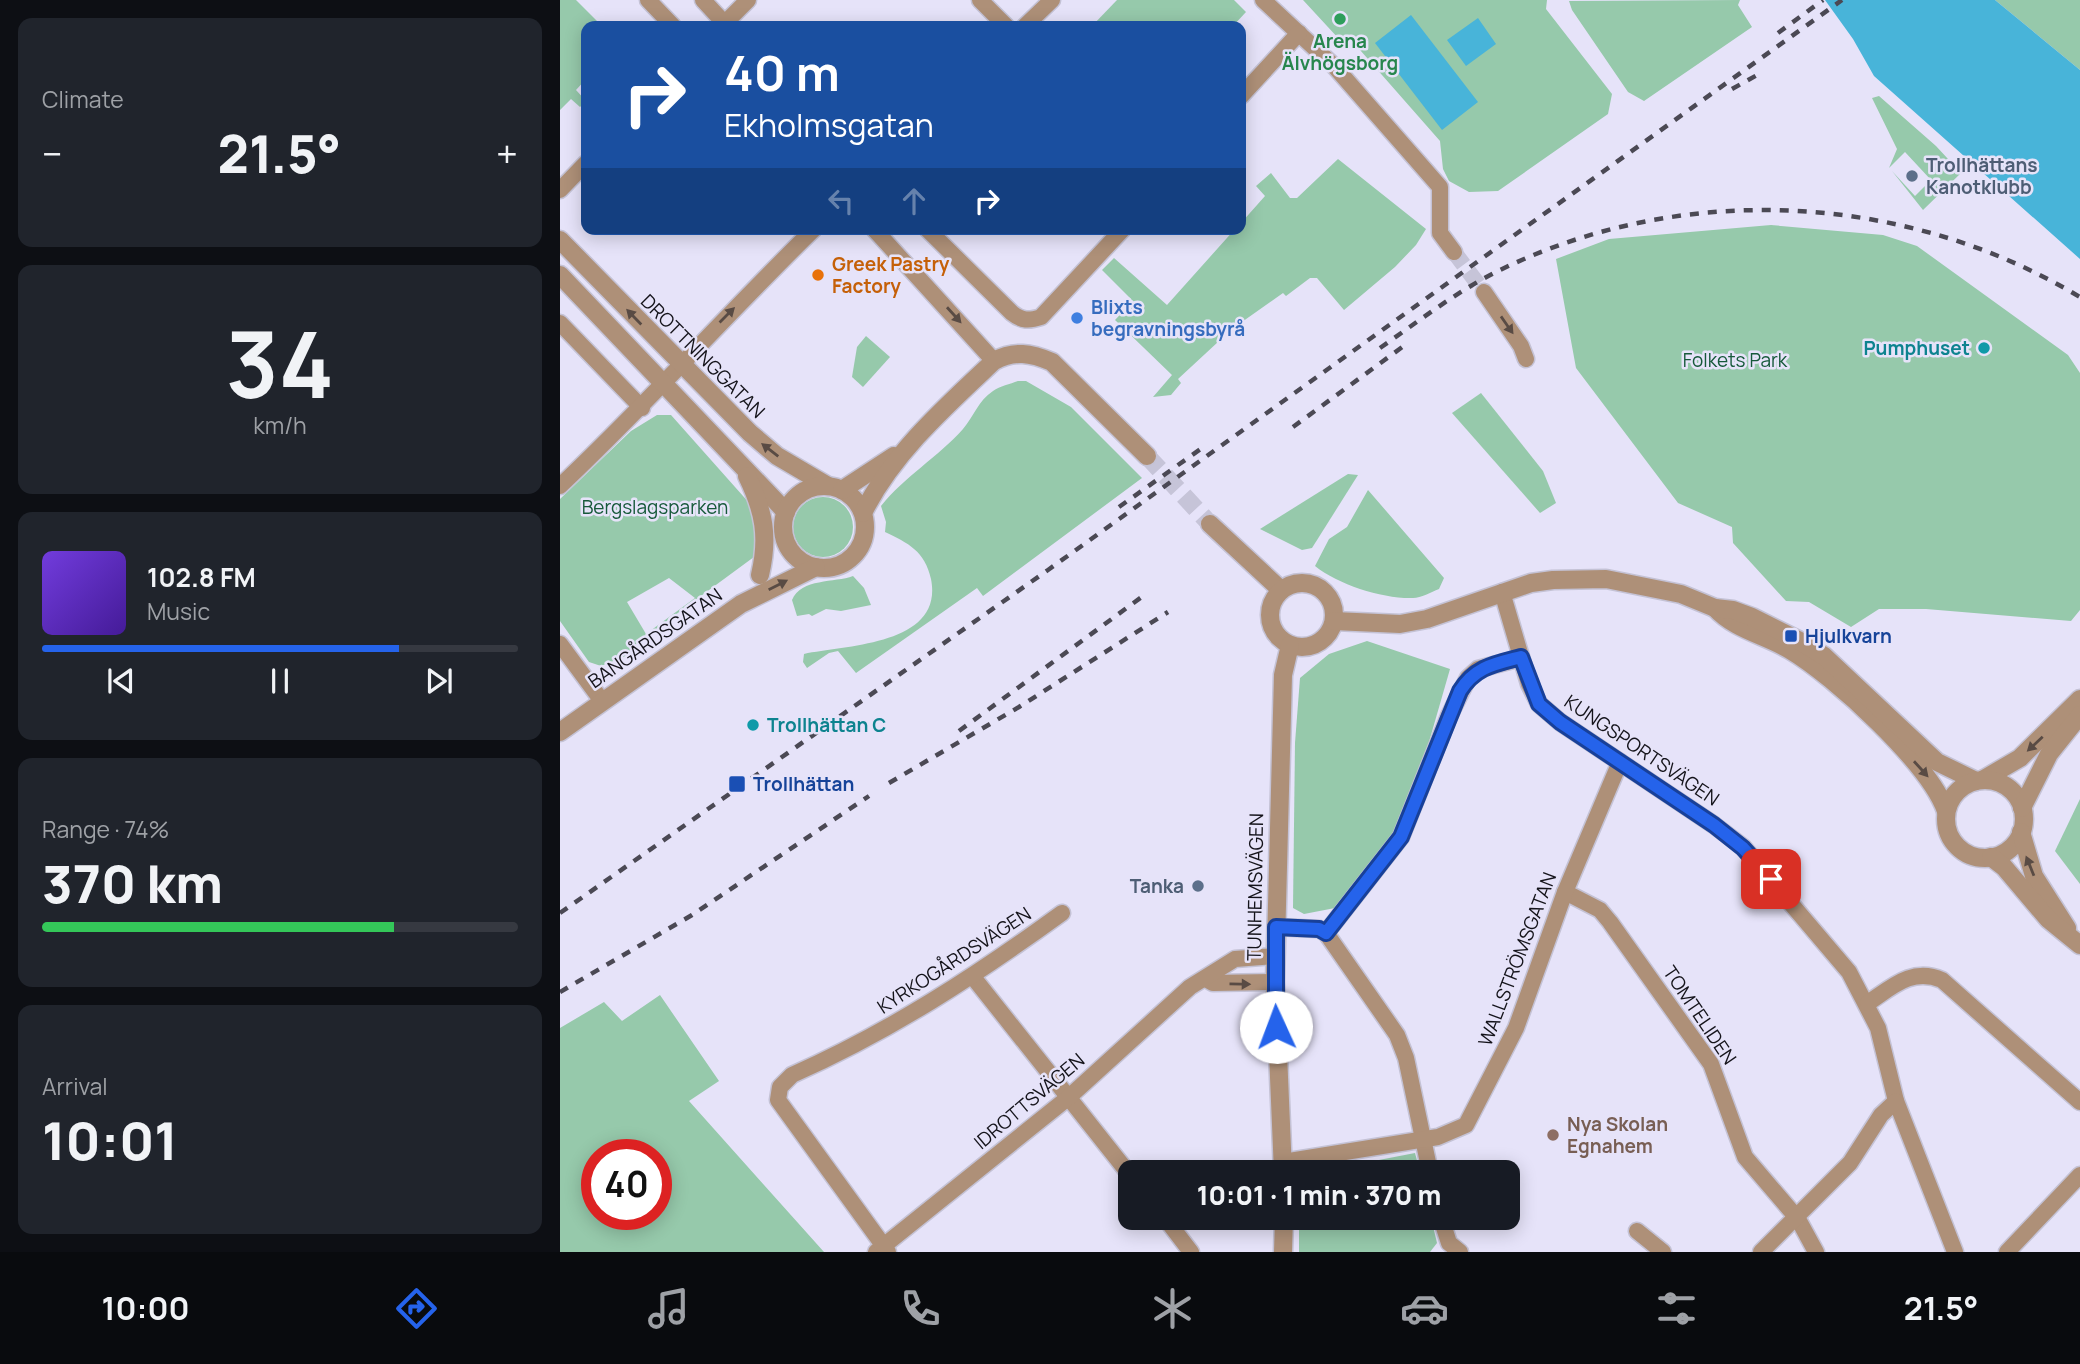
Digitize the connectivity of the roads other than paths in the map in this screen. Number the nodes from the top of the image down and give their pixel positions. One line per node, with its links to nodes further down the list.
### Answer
1 (648, 0): 7 (street)
2 (704, 0): 8 (street)
3 (748, 0): 9 (street)
4 (980, 0): 10 (street)
5 (1052, 0): 11 (street)
6 (1263, 0): 12 (street)
7 (668, 21)
8 (722, 21)
9 (729, 21)
10 (1001, 21)
11 (1030, 21)
12 (1298, 33): 13 (street); 21 (street)
13 (1246, 90)
14 (581, 168): 15 (street)
15 (560, 190)
16 (808, 235): 27 (street, one-way to 16)
17 (879, 235): 26 (street, one-way to 26)
18 (933, 235): 19 (street)
19 (1117, 235)
20 (560, 240): 27 (street, DROTTNINGGATAN, one-way to 20)
21 (1454, 252)
22 (560, 275): 28 (street)
23 (1484, 292): 25 (street, one-way to 25)
24 (560, 323): 29 (street)
25 (1526, 359)
26 (994, 361): 30 (street); 31 (street)
27 (682, 366): 28 (street); 34 (street, DROTTNINGGATAN, one-way to 27)
28 (666, 384): 29 (street); 32 (street)
29 (642, 408): 33 (street)
30 (913, 441): 34 (street); 36 (street)
31 (1147, 456)
32 (739, 460): 35 (street); 40 (street)
33 (560, 486)
34 (835, 488): 35 (street); 36 (street)
35 (786, 512): 38 (street)
36 (863, 513): 39 (street)
37 (1210, 524): 41 (street)
38 (788, 545): 39 (street); 40 (street)
39 (816, 567): 43 (street, one-way to 39)
40 (760, 575): 43 (street)
41 (1281, 590): 45 (street); 47 (street)
42 (1502, 592): 44 (street); 45 (street); 48 (street, KUNGSPORTSVÄGEN)
43 (741, 604): 50 (street, BANGÅRDSGATAN)
44 (1715, 608): 54 (street); 56 (street, one-way to 56)
45 (1334, 621): 47 (street)
46 (560, 644): 50 (street)
47 (1290, 646): 61 (street, TUNHEMSVÄGEN)
48 (1521, 657): 53 (street, KUNGSPORTSVÄGEN); 62 (street)
49 (2080, 699): 54 (street, one-way to 54)
50 (602, 701): 52 (street, BANGÅRDSGATAN)
51 (2080, 715): 55 (street)
52 (560, 732)
53 (1620, 762): 59 (street, WALLSTRÖMSGATAN); 68 (street, KUNGSPORTSVÄGEN)
54 (1980, 780): 55 (street); 56 (street)
55 (2022, 808): 57 (street)
56 (1946, 811): 58 (street)
57 (2021, 832): 58 (street); 63 (street, one-way to 57)
58 (1991, 857): 63 (street)
59 (1565, 892): 72 (street, WALLSTRÖMSGATAN); 78 (street, TOMTELIDEN)
60 (1062, 913): 65 (street, KYRKOGÅRDSVÄGEN)
61 (1276, 927): 62 (street); 64 (street, TUNHEMSVÄGEN)
62 (1326, 933): 72 (street)
63 (2076, 941)
64 (1275, 956): 66 (street, IDROTTSVÄGEN); 67 (street, TUNHEMSVÄGEN)
65 (973, 977): 69 (street); 83 (street, KYRKOGÅRDSVÄGEN)
66 (1206, 979): 67 (street, one-way to 67); 69 (street, IDROTTSVÄGEN)
67 (1275, 982): 74 (street, TUNHEMSVÄGEN)
68 (1868, 1003): 70 (street, KUNGSPORTSVÄGEN); 71 (street)
69 (1069, 1097): 73 (street); 83 (street, IDROTTSVÄGEN)
70 (1896, 1101): 78 (street); 90 (street, KUNGSPORTSVÄGEN)
71 (2080, 1102)
72 (1423, 1140): 75 (street, WALLSTRÖMSGATAN); 76 (street)
73 (1118, 1160)
74 (1283, 1160)
75 (1323, 1160)
76 (1427, 1160)
77 (2080, 1175): 91 (street)
78 (1798, 1219): 88 (street); 89 (street, TOMTELIDEN)
79 (1174, 1230): 85 (street)
80 (1284, 1230): 86 (street)
81 (1446, 1230): 84 (street)
82 (1637, 1231): 87 (street)
83 (883, 1250)
84 (1456, 1251)
85 (1191, 1252)
86 (1283, 1252)
87 (1663, 1252)
88 (1761, 1252)
89 (1816, 1252)
90 (1955, 1252)
91 (2007, 1252)

